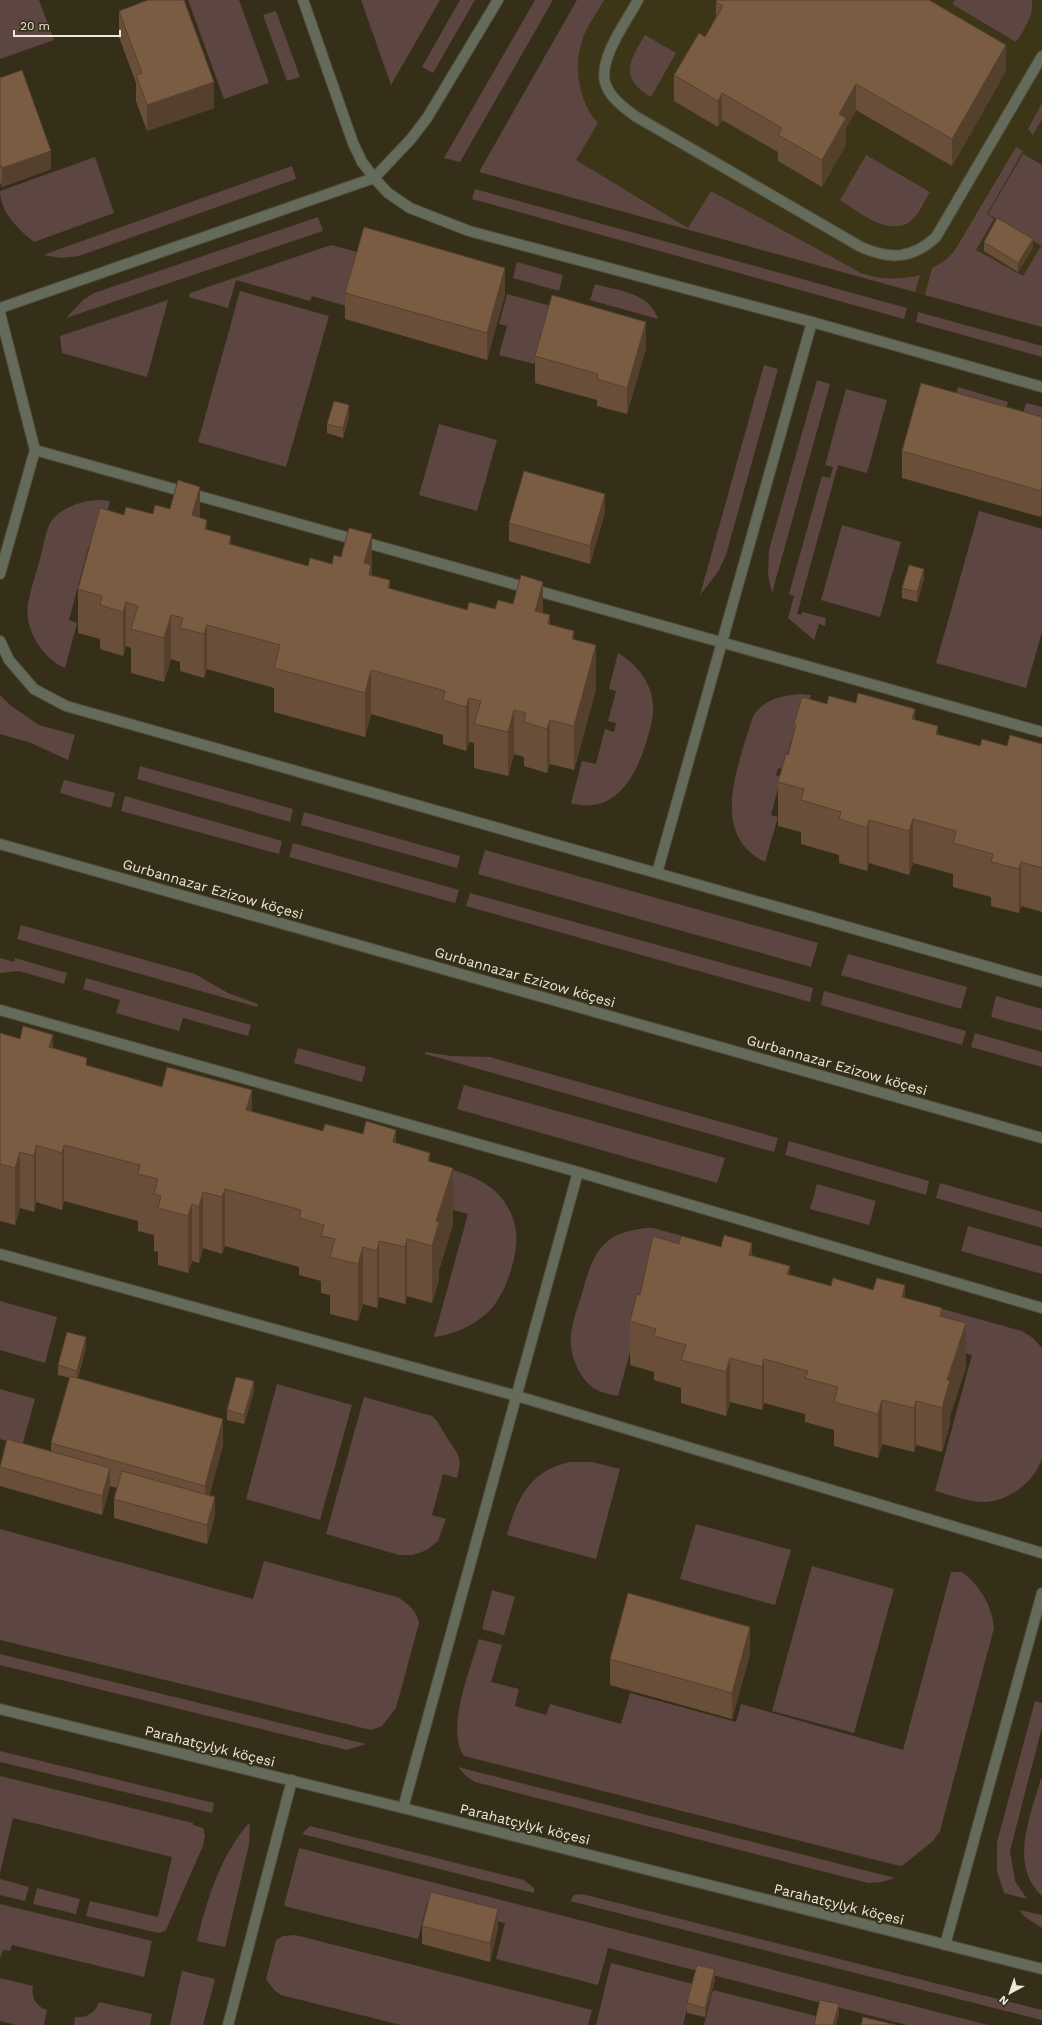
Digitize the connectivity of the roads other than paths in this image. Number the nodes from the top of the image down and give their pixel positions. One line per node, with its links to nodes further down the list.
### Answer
1 (303, 0): 5 (street)
2 (498, 0): 5 (street)
3 (638, 0): 4 (street)
4 (1042, 56)
5 (374, 178): 6 (street); 8 (street)
6 (0, 308)
7 (0, 313): 10 (street)
8 (812, 322): 9 (street); 13 (street)
9 (1042, 387)
10 (36, 450): 11 (street); 13 (street)
11 (0, 574)
12 (0, 641): 16 (street)
13 (722, 642): 14 (street); 16 (street)
14 (1042, 732)
15 (0, 844): 19 (street, Gurbannazar Ezizow köçesi)
16 (657, 873): 17 (street)
17 (1042, 982)
18 (0, 1010): 20 (street)
19 (1042, 1138)
20 (578, 1172): 22 (street); 23 (street)
21 (0, 1254): 23 (street)
22 (1042, 1308)
23 (517, 1396): 24 (street); 28 (street)
24 (1042, 1553)
25 (1042, 1593): 29 (street)
26 (0, 1709): 27 (street, Parahatçylyk köçesi)
27 (292, 1780): 28 (street, Parahatçylyk köçesi); 31 (street)
28 (403, 1808): 29 (street, Parahatçylyk köçesi)
29 (945, 1945): 30 (street, Parahatçylyk köçesi)
30 (1042, 1970)
31 (228, 2025)

